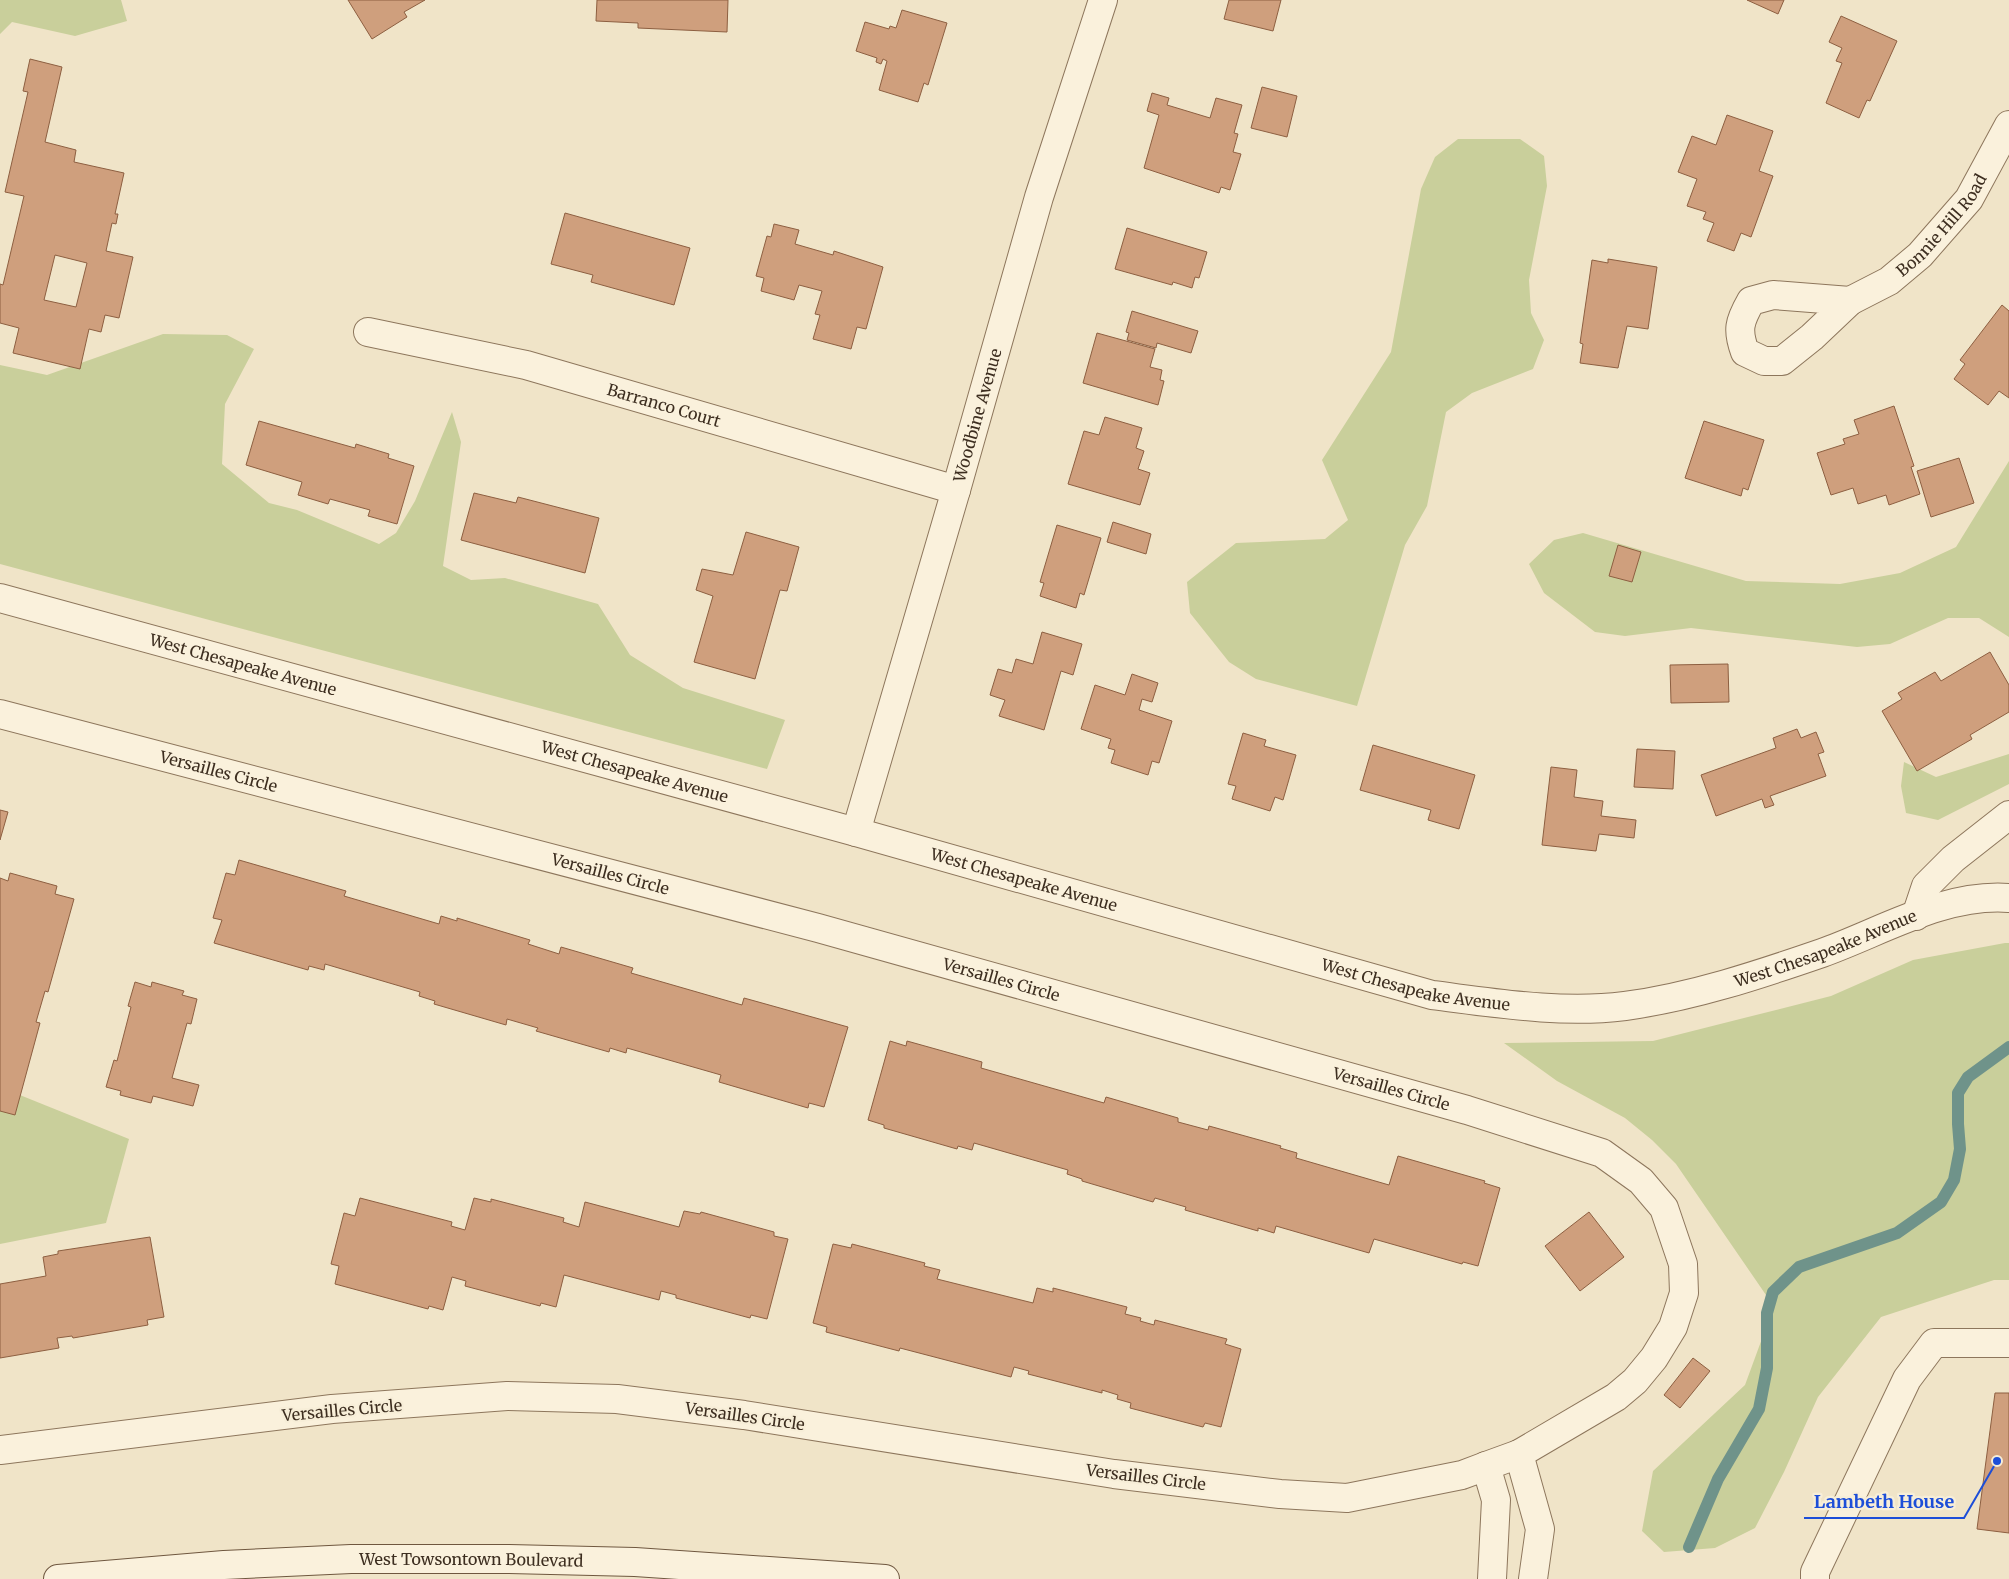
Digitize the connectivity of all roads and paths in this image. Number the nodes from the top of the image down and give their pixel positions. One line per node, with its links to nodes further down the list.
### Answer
1 (1103, 0): 5 (street, Woodbine Avenue)
2 (2009, 126): 3 (street, Bonnie Hill Road)
3 (1850, 301)
4 (368, 332): 5 (street, Barranco Court)
5 (956, 490): 9 (street, Woodbine Avenue)
6 (0, 598): 9 (street, West Chesapeake Avenue)
7 (0, 714): 14 (street, Versailles Circle)
8 (2009, 815): 11 (street, West Chesapeake Avenue)
9 (856, 832): 11 (street, West Chesapeake Avenue)
10 (2009, 898): 11 (street)
11 (1916, 916)
12 (2009, 1343): 20 (street)
13 (0, 1450): 15 (street, Versailles Circle)
14 (1519, 1454): 15 (street, Versailles Circle); 19 (street)
15 (1486, 1466): 18 (street)
16 (58, 1579): 17 (street, West Towsontown Boulevard)
17 (885, 1579)
18 (1492, 1579)
19 (1533, 1579)
20 (1815, 1579)

